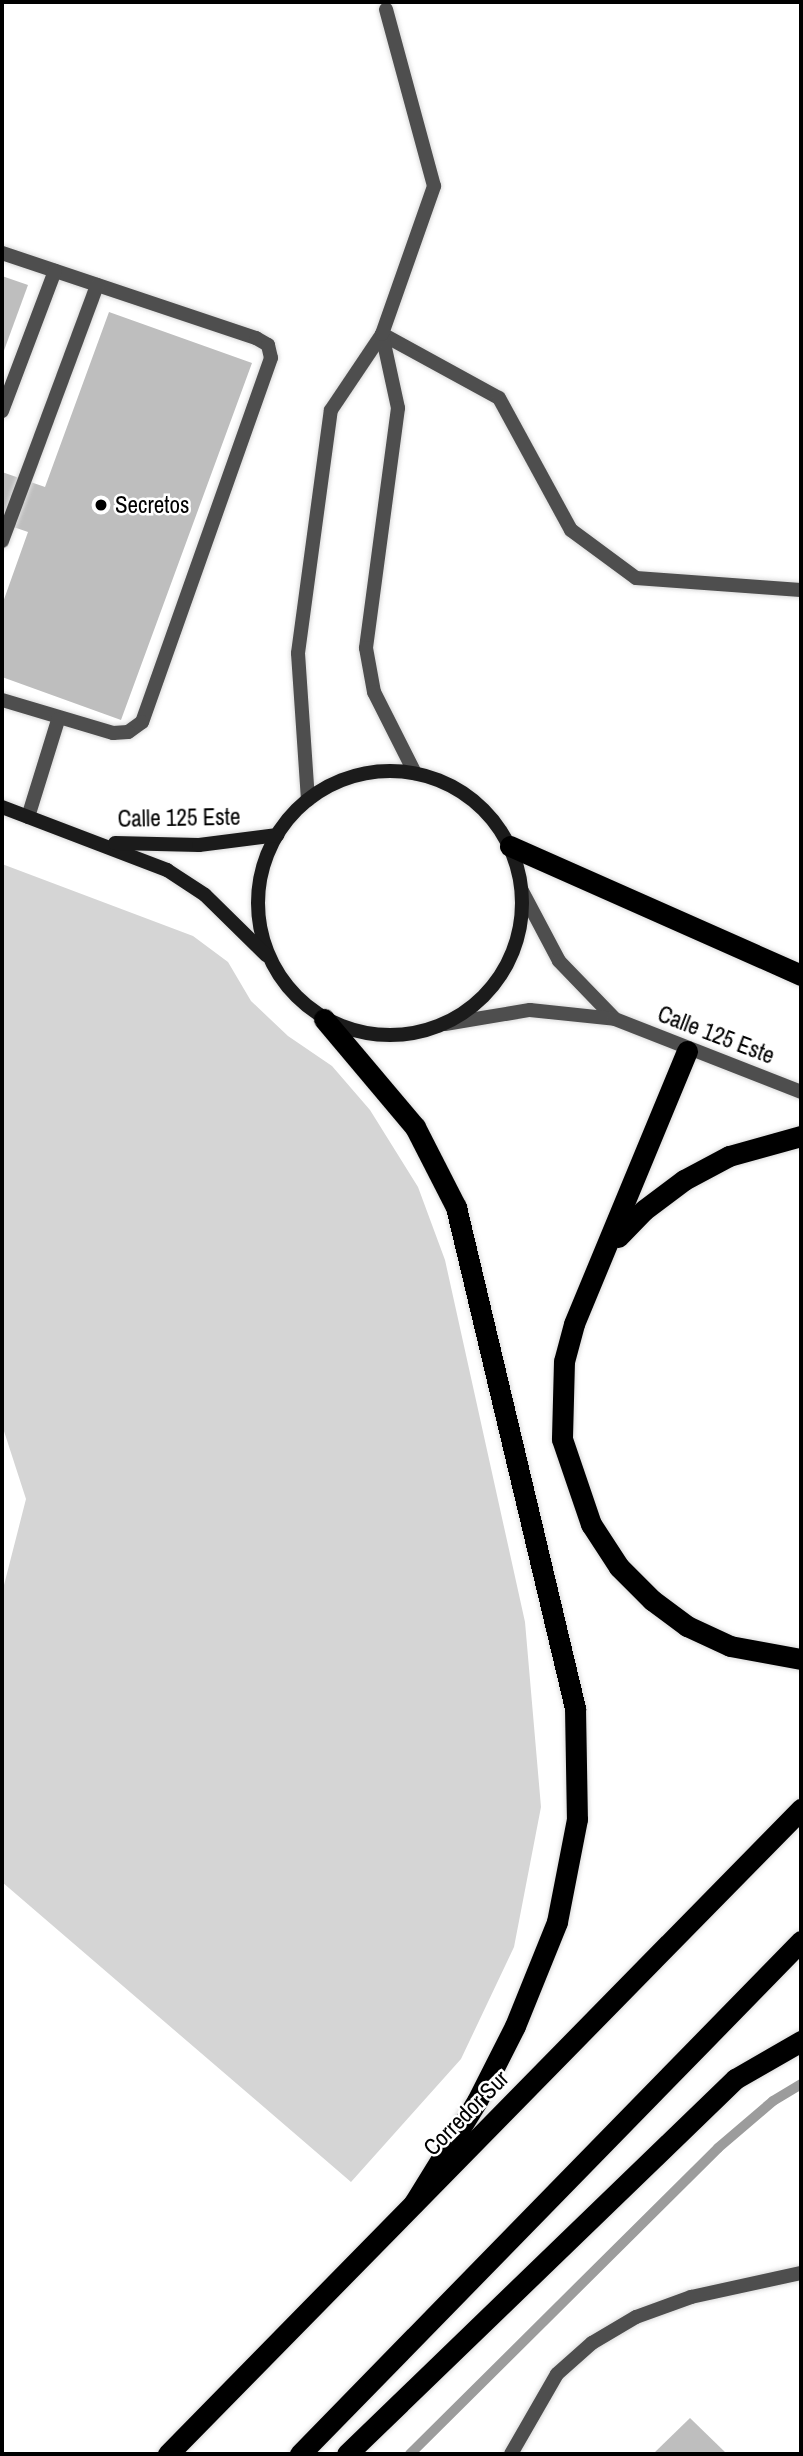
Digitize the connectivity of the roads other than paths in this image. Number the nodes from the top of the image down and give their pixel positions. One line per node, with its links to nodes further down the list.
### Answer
1 (386, 9): 5 (street)
2 (2, 253): 3 (street)
3 (55, 271): 4 (street); 6 (street)
4 (97, 285): 7 (street); 10 (street)
5 (382, 334): 8 (street); 11 (street); 12 (street)
6 (2, 411)
7 (2, 541)
8 (801, 590)
9 (2, 700): 10 (street)
10 (58, 720): 14 (street)
11 (415, 773): 12 (main road); 17 (main road)
12 (308, 800): 15 (main road)
13 (2, 807): 14 (main road, Calle 125 Este)
14 (28, 817): 16 (main road, Calle 125 Este)
15 (277, 835): 16 (main road, Calle 125 Este); 19 (main road)
16 (82, 839): 19 (main road, Calle 125 Este)
17 (510, 846): 18 (main road); 20 (highway)
18 (522, 891): 22 (street, Calle 125 Este); 23 (main road)
19 (269, 959): 21 (main road)
20 (801, 975)
21 (324, 1019): 23 (main road); 32 (highway)
22 (615, 1019): 23 (street, Calle 125 Este); 24 (street, Calle 125 Este)
23 (445, 1024)
24 (687, 1051): 25 (street, Calle 125 Este); 27 (highway)
25 (801, 1092)
26 (801, 1136): 27 (highway)
27 (609, 1246): 28 (highway)
28 (801, 1659)
29 (801, 1809): 32 (highway, Corredor Sur)
30 (801, 1941): 35 (highway)
31 (801, 2041): 36 (highway)
32 (414, 2203): 34 (highway, Corredor Sur)
33 (801, 2273): 37 (street)
34 (168, 2454)
35 (300, 2454)
36 (347, 2454)
37 (512, 2454)

